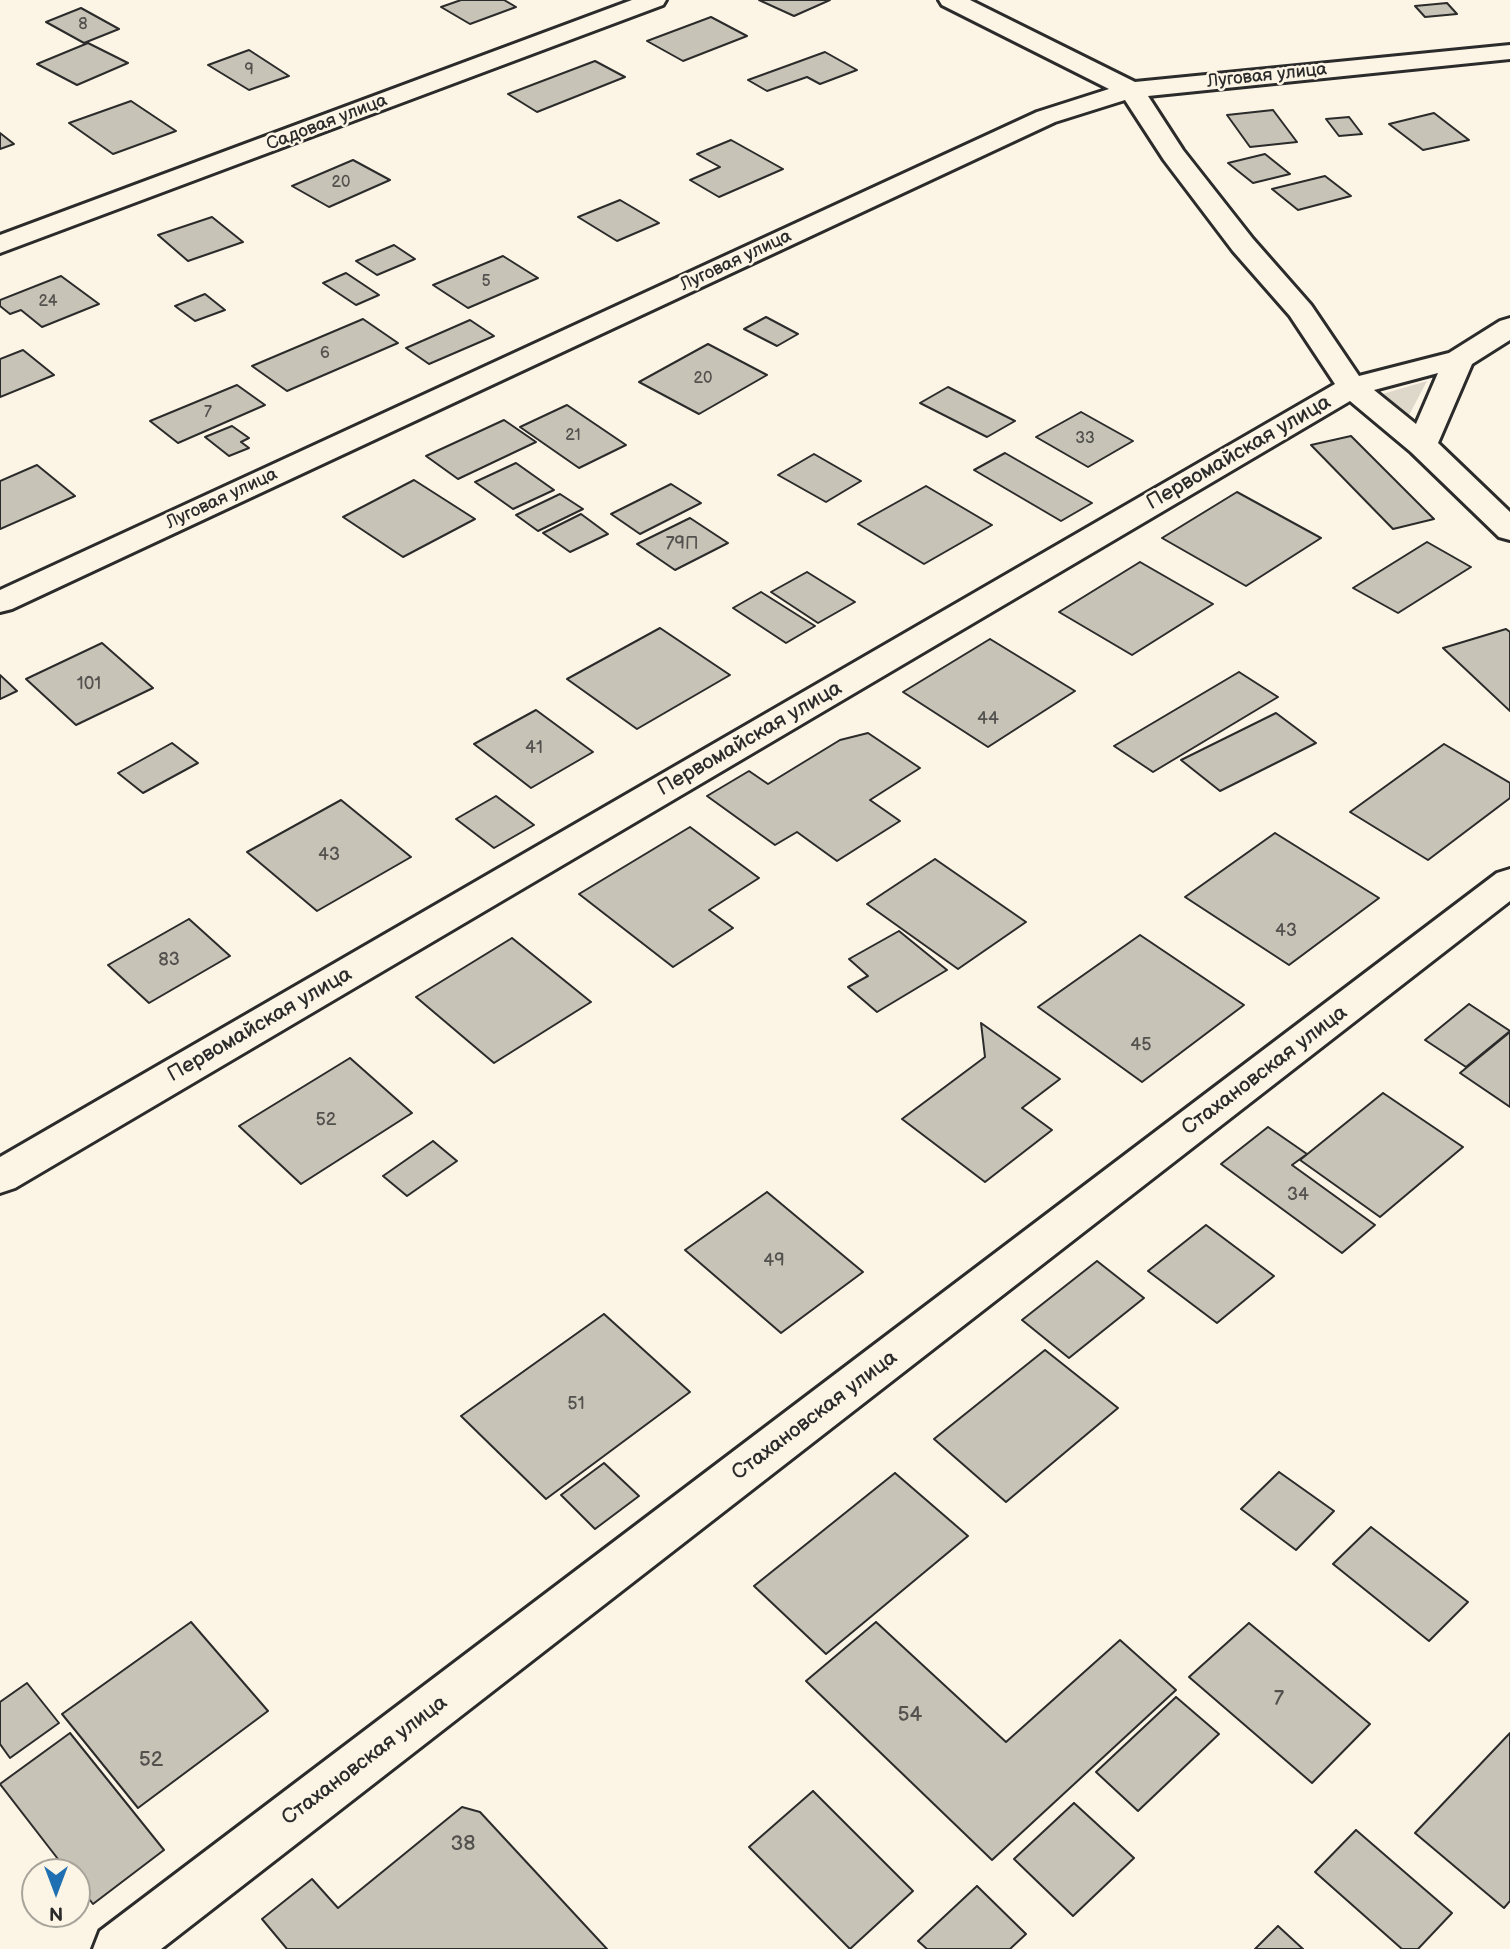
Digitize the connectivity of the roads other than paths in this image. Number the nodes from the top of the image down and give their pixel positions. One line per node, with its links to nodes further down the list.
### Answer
1 (654, 0): 5 (street, Садовая улица)
2 (951, 0): 4 (street)
3 (1510, 52): 4 (street, Луговая улица)
4 (1130, 90): 8 (street); 11 (street, Луговая улица)
5 (0, 245)
6 (1510, 327): 7 (street, Первомайская улица)
7 (1459, 359): 8 (street, Первомайская улица); 9 (street)
8 (1352, 387): 9 (street); 13 (street, Первомайская улица)
9 (1422, 445): 10 (street)
10 (1510, 530)
11 (0, 602)
12 (1510, 882): 14 (street, Стахановская улица)
13 (0, 1177)
14 (119, 1949)

